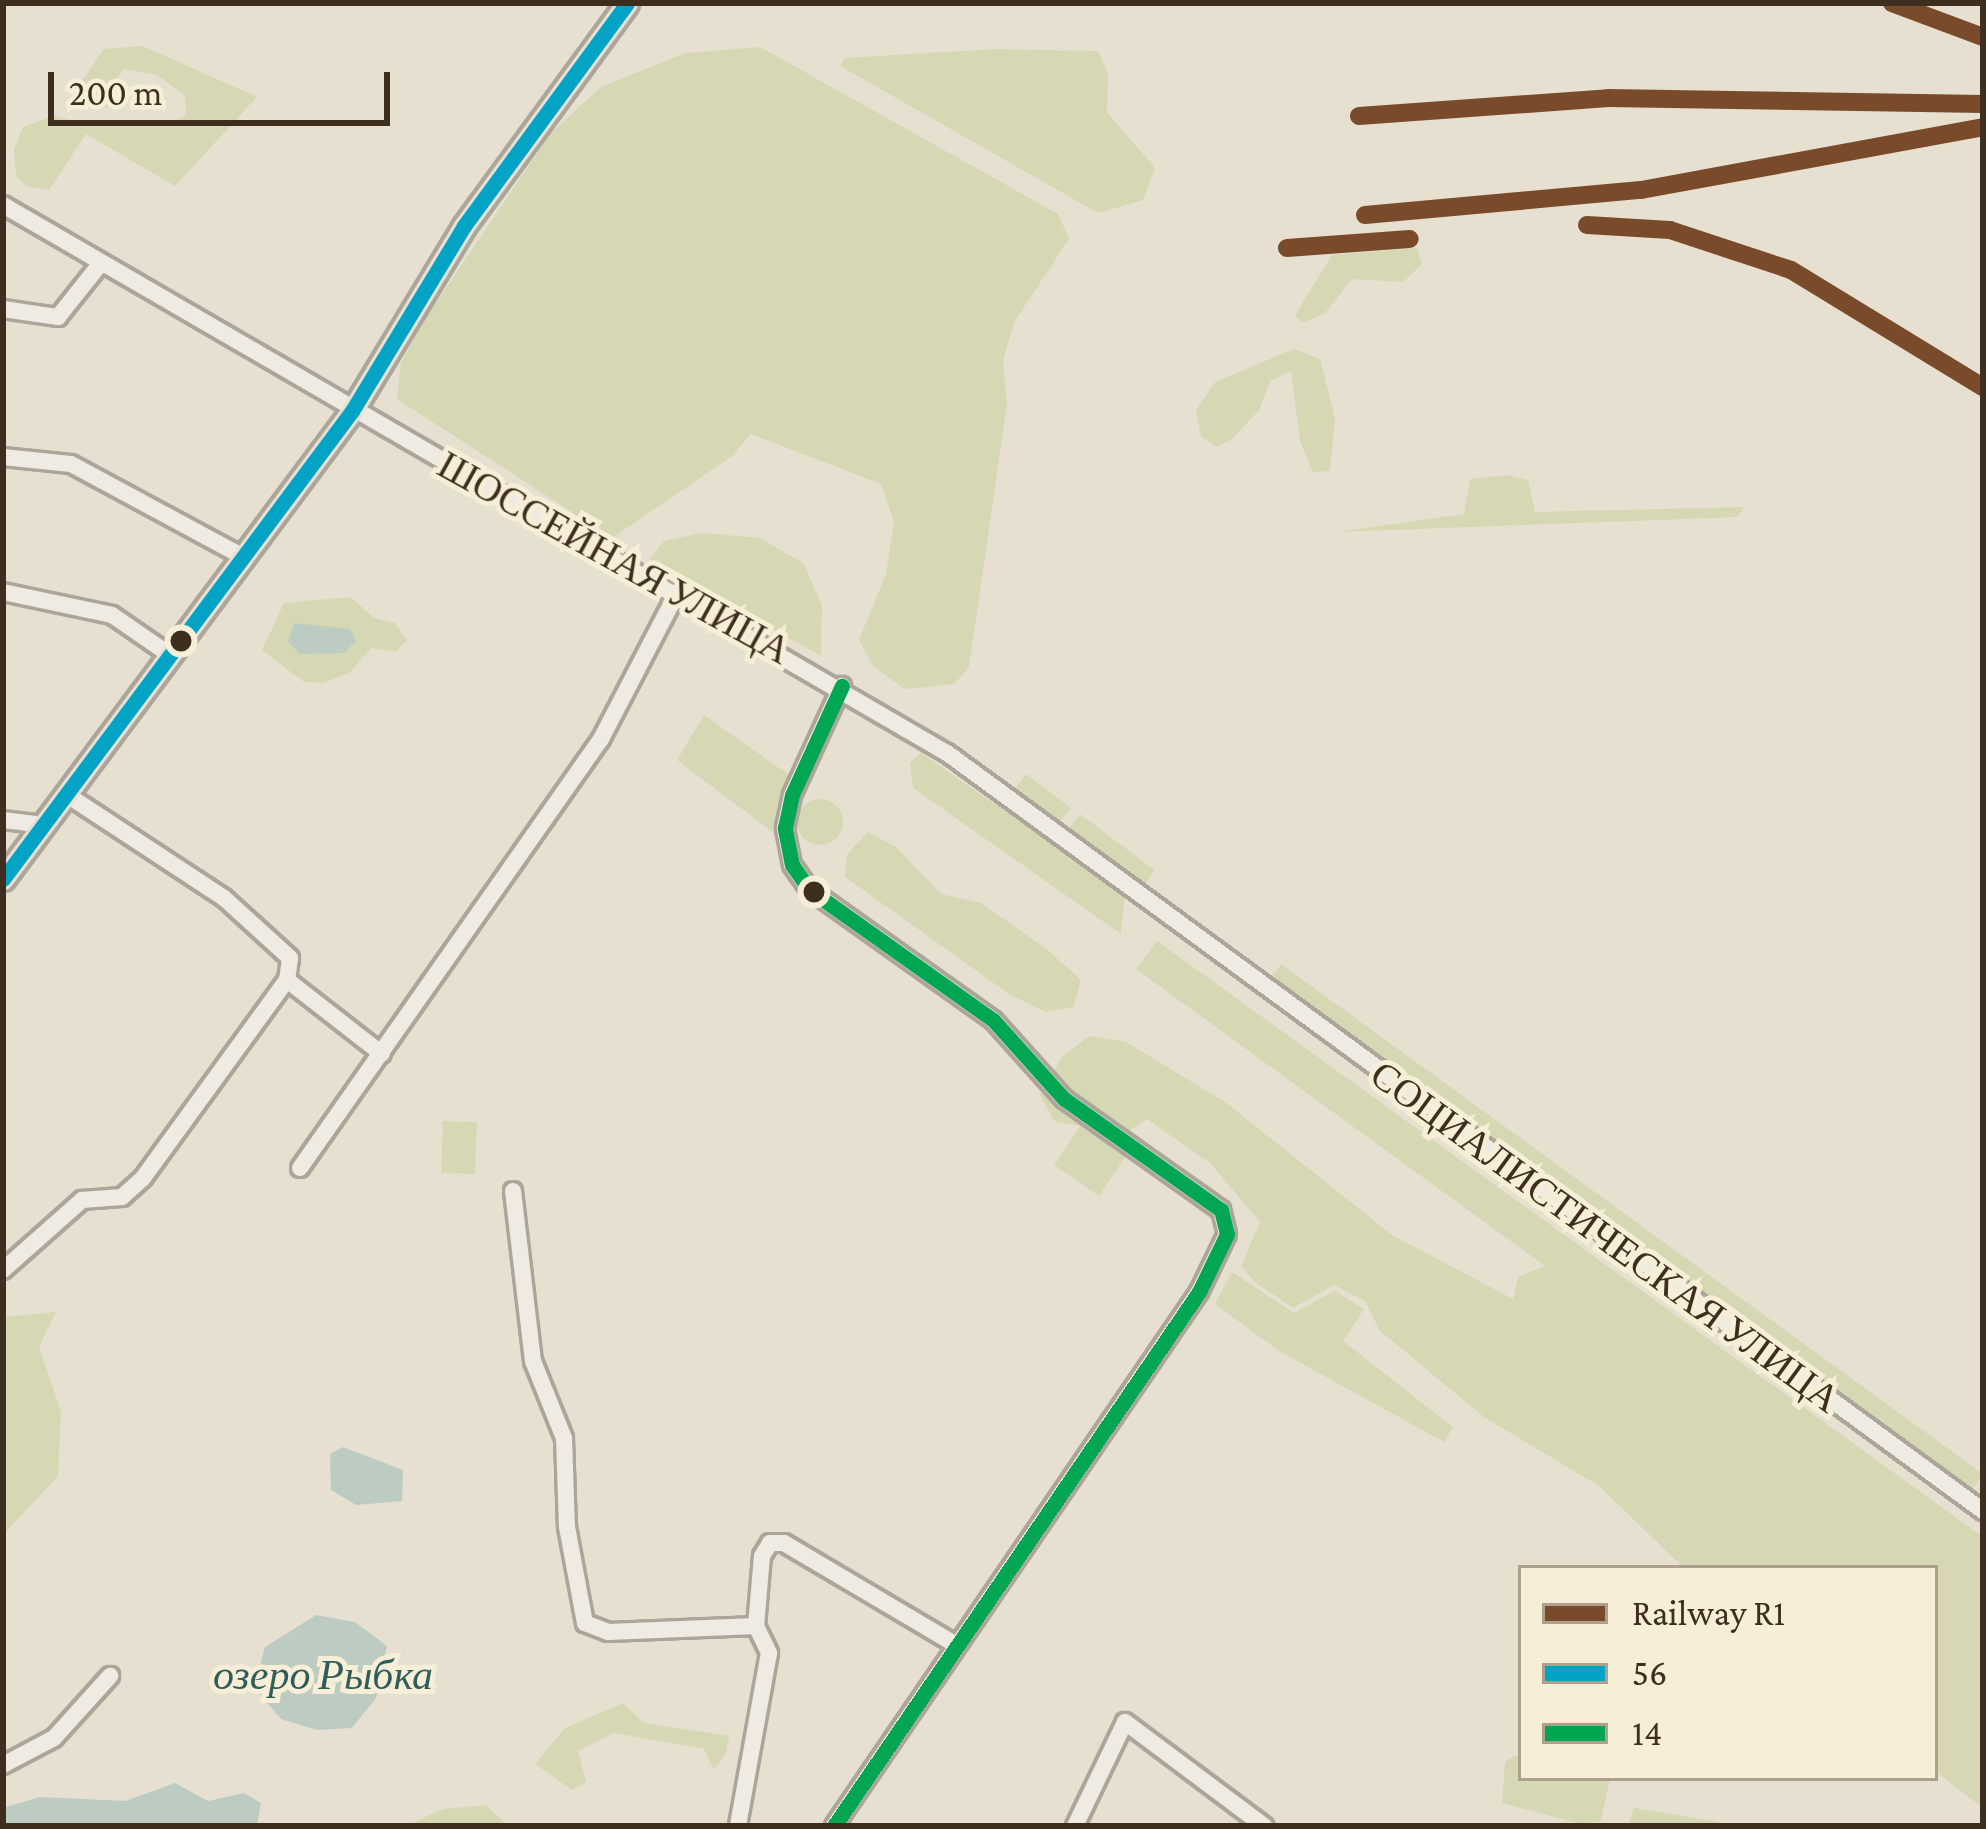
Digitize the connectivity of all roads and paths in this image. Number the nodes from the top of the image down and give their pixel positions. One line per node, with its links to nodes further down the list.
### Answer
1 (627, 3): 5 (main road)
2 (3, 205): 3 (street, ШОССЕЙНАЯ УЛИЦА)
3 (101, 263): 4 (street); 5 (street, ШОССЕЙНАЯ УЛИЦА)
4 (3, 309)
5 (352, 411): 7 (main road); 9 (street, ШОССЕЙНАЯ УЛИЦА)
6 (3, 457): 7 (street)
7 (244, 557): 10 (main road)
8 (3, 592): 10 (street)
9 (677, 593): 11 (street, ШОССЕЙНАЯ УЛИЦА); 18 (street)
10 (170, 656): 12 (main road)
11 (842, 686): 16 (street, ШОССЕЙНАЯ УЛИЦА); 24 (street)
12 (67, 795): 14 (main road); 17 (street)
13 (3, 820): 14 (street)
14 (44, 825): 15 (main road)
15 (3, 879)
16 (1228, 961): 22 (street, СОЦИАЛИСТИЧЕСКАЯ УЛИЦА)
17 (287, 980): 18 (street); 21 (street)
18 (382, 1054): 19 (street)
19 (300, 1168)
20 (513, 1191): 23 (street)
21 (3, 1270)
22 (1983, 1511)
23 (756, 1626): 24 (street); 27 (street)
24 (955, 1644): 28 (street)
25 (110, 1676): 26 (street)
26 (3, 1765)
27 (738, 1826)
28 (834, 1826)
29 (1075, 1826): 30 (street)
30 (1264, 1826)

